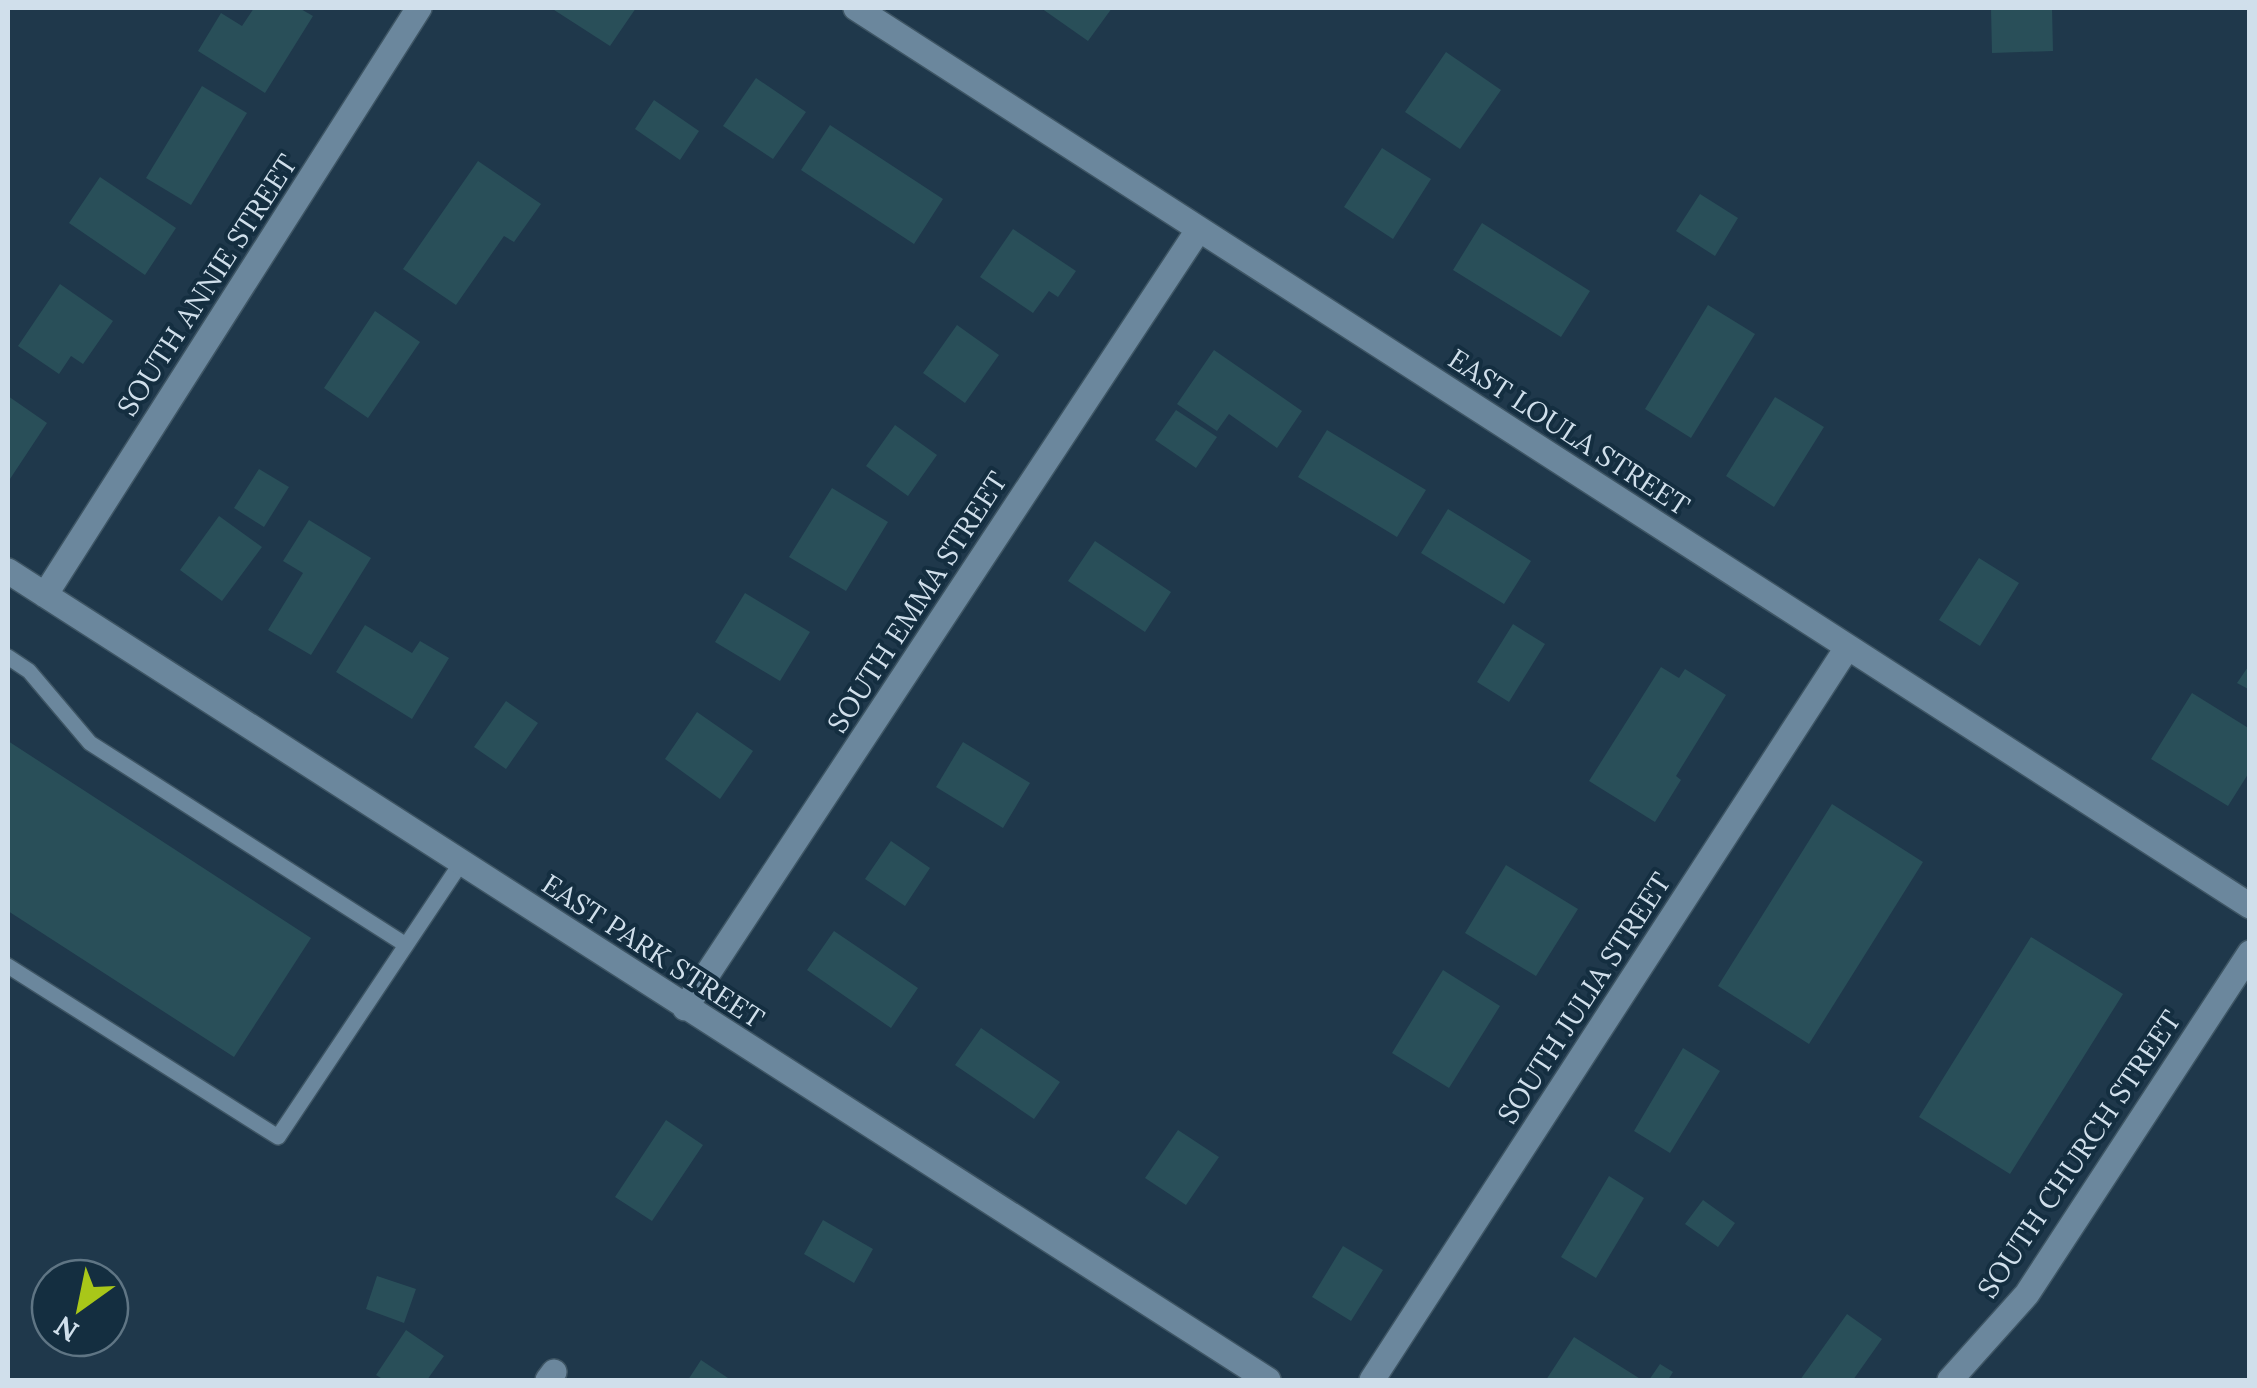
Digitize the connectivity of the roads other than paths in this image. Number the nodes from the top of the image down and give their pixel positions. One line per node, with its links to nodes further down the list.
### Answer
1 (419, 8): 5 (street, SOUTH ANNIE STREET)
2 (856, 8): 3 (street, EAST LOULA STREET)
3 (1199, 229): 6 (street, EAST LOULA STREET); 13 (street, SOUTH EMMA STREET)
4 (8, 570): 5 (street, EAST PARK STREET)
5 (44, 595): 8 (street, EAST PARK STREET)
6 (1847, 648): 9 (street, EAST LOULA STREET); 15 (street, SOUTH JULIA STREET)
7 (8, 657): 10 (lane)
8 (461, 863): 10 (lane); 13 (street, EAST PARK STREET)
9 (2250, 906)
10 (406, 945): 12 (lane)
11 (2250, 953): 16 (street, SOUTH CHURCH STREET)
12 (8, 966)
13 (685, 1008): 14 (street, EAST PARK STREET)
14 (1268, 1380)
15 (1372, 1380)
16 (1950, 1380)

